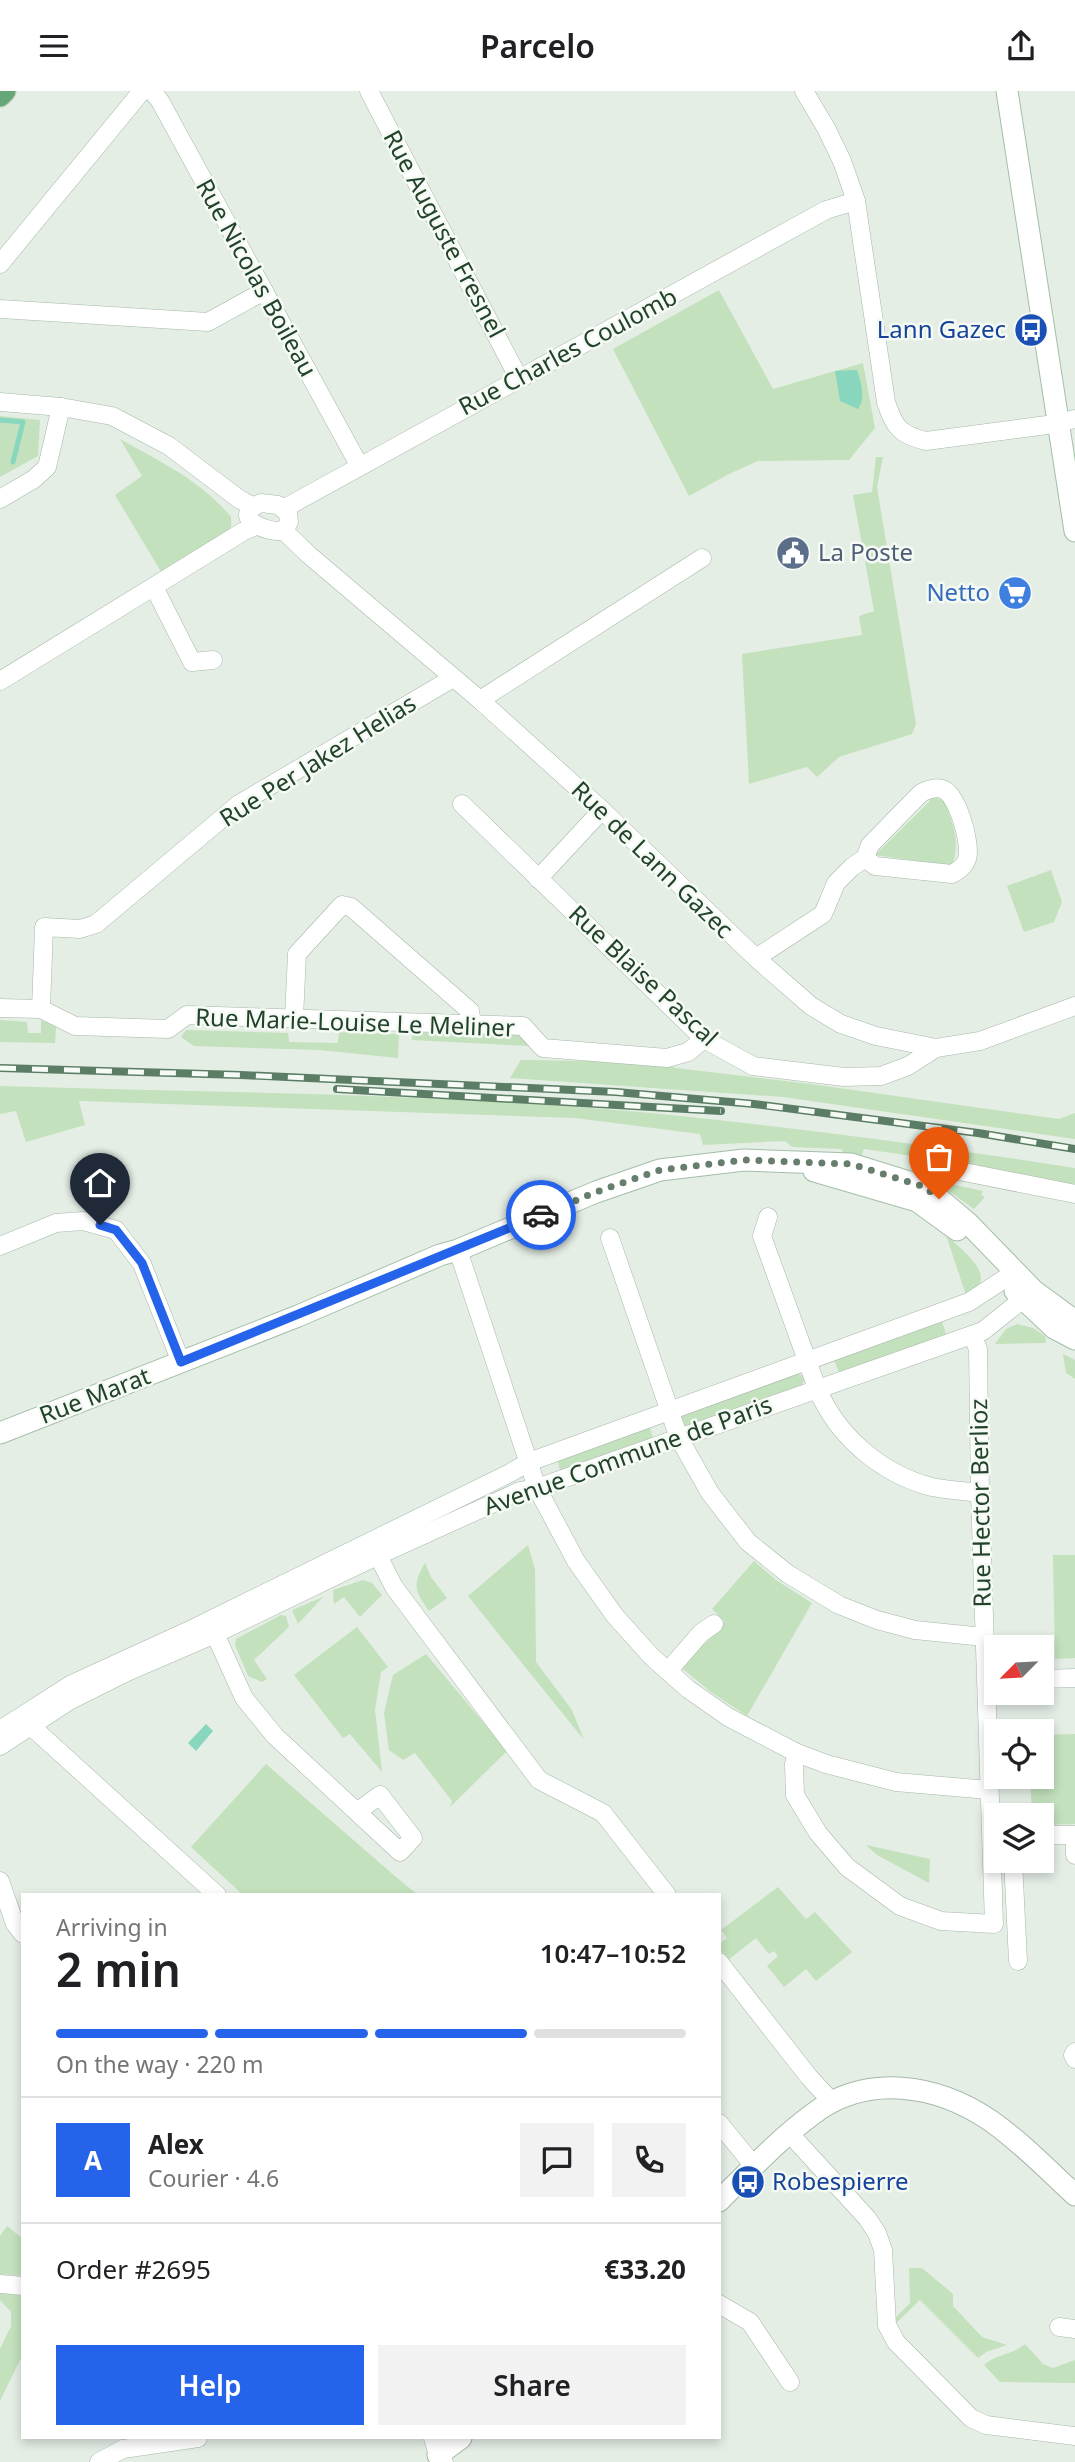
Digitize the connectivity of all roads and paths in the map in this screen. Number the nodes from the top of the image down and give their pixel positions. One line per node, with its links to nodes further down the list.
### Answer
1 (5, 91): 7 (main road)
2 (142, 91): 9 (street)
3 (152, 91): 10 (street, Rue Nicolas Boileau)
4 (369, 91): 12 (street, Rue Auguste Fresnel)
5 (804, 91): 8 (street)
6 (1007, 91): 15 (main road)
7 (0, 96)
8 (856, 201): 12 (street, Rue Charles Coulomb); 15 (street)
9 (0, 264)
10 (264, 291): 11 (street); 16 (street, Rue Nicolas Boileau)
11 (0, 309)
12 (518, 377): 16 (street, Rue Charles Coulomb)
13 (0, 402): 14 (street)
14 (61, 407): 17 (street); 18 (street)
15 (1066, 421): 22 (main road)
16 (359, 465): 19 (street, Rue Charles Coulomb)
17 (0, 499)
18 (252, 506): 19 (street); 20 (street)
19 (283, 509): 21 (street)
20 (256, 526): 21 (street); 24 (street)
21 (284, 531): 26 (street, Rue de Lann Gazec)
22 (1075, 531)
23 (702, 558): 28 (street)
24 (154, 587): 25 (street); 27 (street)
25 (213, 660)
26 (453, 678): 28 (street, Rue de Lann Gazec); 36 (street, Rue Per Jakez Helias)
27 (0, 681)
28 (480, 700): 30 (street, Rue de Lann Gazec)
29 (462, 804): 32 (street, Rue Blaise Pascal)
30 (602, 810): 32 (street); 33 (street, Rue de Lann Gazec)
31 (865, 858): 31 (street); 33 (street)
32 (538, 879): 39 (street, Rue Blaise Pascal)
33 (756, 958): 40 (street, Rue de Lann Gazec)
34 (1075, 1006): 40 (street, Rue de Lann Gazec)
35 (0, 1008): 36 (street, Rue Marie-Louise Le Meliner)
36 (41, 1009): 37 (street, Rue Marie-Louise Le Meliner)
37 (294, 1018): 38 (street, Rue Marie-Louise Le Meliner); 38 (street)
38 (472, 1023): 39 (street, Rue Marie-Louise Le Meliner)
39 (704, 1039): 40 (street, Rue Blaise Pascal)
40 (936, 1048)
41 (782, 1161): 42 (main road, Rue Marat); 47 (main road, Rue Marat); 48 (main road, Rue Marat)
42 (925, 1187): 43 (street); 48 (main road, Rue Marat)
43 (1075, 1193)
44 (768, 1217): 53 (street)
45 (610, 1238): 56 (street)
46 (0, 1246): 54 (street)
47 (458, 1250): 54 (main road, Rue Marat); 59 (street)
48 (1010, 1276): 49 (main road, Rue Marat); 53 (street, Avenue Commune de Paris)
49 (1029, 1295): 50 (main road, Rue Marat); 51 (street, Avenue Commune de Paris); 52 (main road, Rue Marat)
50 (1075, 1321)
51 (972, 1335): 55 (street, Avenue Commune de Paris); 61 (street, Rue Hector Berlioz)
52 (1075, 1339)
53 (808, 1361): 55 (street); 56 (street, Avenue Commune de Paris)
54 (181, 1362): 57 (main road, Rue Marat)
55 (817, 1388): 58 (street, Avenue Commune de Paris); 61 (street)
56 (670, 1411): 58 (street); 59 (street, Avenue Commune de Paris)
57 (0, 1433)
58 (679, 1437): 60 (street, Avenue Commune de Paris); 65 (street)
59 (529, 1462): 60 (street); 62 (street, Avenue Commune de Paris)
60 (537, 1488): 62 (street, Avenue Commune de Paris); 66 (street)
61 (979, 1493): 65 (street, Rue Hector Berlioz)
62 (374, 1548): 64 (street, Avenue Commune de Paris); 82 (street)
63 (714, 1623): 66 (street)
64 (212, 1627): 70 (street, Avenue Commune de Paris); 71 (street, Avenue Commune de Paris); 75 (street)
65 (984, 1637)
66 (668, 1671): 73 (street)
67 (1075, 1678): 68 (street)
68 (1054, 1679)
69 (991, 1705): 74 (street, Rue Hector Berlioz)
70 (32, 1727): 72 (street, Avenue Commune de Paris); 81 (street)
71 (0, 1730)
72 (0, 1746)
73 (797, 1753): 74 (street); 74 (street, Rue Hector Berlioz)
74 (989, 1790)
75 (358, 1812)
76 (1054, 1836): 77 (street)
77 (1075, 1838): 78 (street)
78 (1075, 1855)
79 (1014, 1873): 84 (street)
80 (0, 1881): 83 (street)
81 (215, 1893)
82 (665, 1893)
83 (21, 1932)
84 (1018, 1961)
85 (721, 1965): 88 (street)
86 (1075, 2052): 87 (street)
87 (1075, 2059)
88 (832, 2102): 90 (main road); 92 (main road)
89 (721, 2125): 91 (street)
90 (790, 2134): 91 (main road); 98 (street)
91 (754, 2166): 93 (main road)
92 (1075, 2195)
93 (721, 2199)
94 (0, 2284): 95 (street)
95 (21, 2286)
96 (721, 2305): 97 (street)
97 (790, 2382)
98 (1075, 2436)
99 (191, 2439): 102 (street)
100 (459, 2439): 101 (main road)
101 (439, 2452)
102 (99, 2462)

